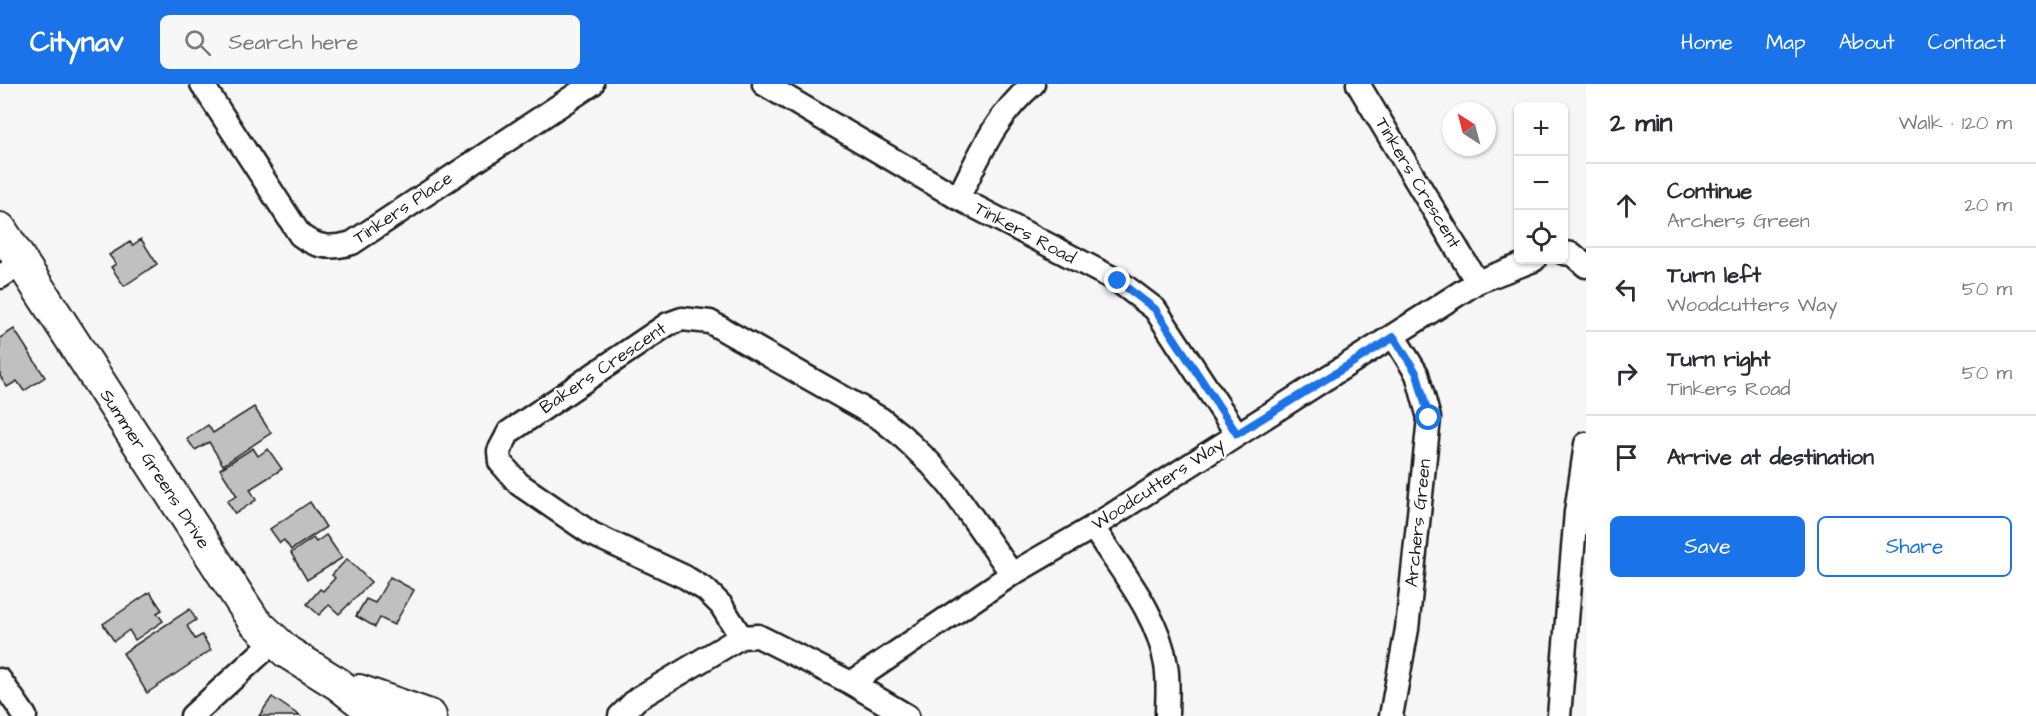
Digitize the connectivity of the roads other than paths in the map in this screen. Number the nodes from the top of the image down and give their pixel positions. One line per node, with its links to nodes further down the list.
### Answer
1 (202, 84): 2 (street, Tinkers Place)
2 (592, 84)
3 (764, 84): 6 (street, Tinkers Road)
4 (1033, 84): 6 (street)
5 (1358, 84): 10 (street, Tinkers Crescent)
6 (958, 198): 12 (street, Tinkers Road)
7 (0, 229): 9 (street, Summer Greens Drive)
8 (1524, 264): 10 (street, Woodcutters Way)
9 (11, 270): 17 (street, Summer Greens Drive)
10 (1477, 282): 11 (street, Woodcutters Way)
11 (1394, 337): 12 (street, Woodcutters Way); 28 (street, Archers Green)
12 (1237, 434): 14 (street, Woodcutters Way)
13 (1586, 444): 29 (street)
14 (1093, 527): 15 (street, Woodcutters Way); 27 (street)
15 (1012, 573): 16 (street, Bakers Crescent); 20 (street, Woodcutters Way)
16 (741, 637): 20 (street); 25 (street)
17 (273, 642): 19 (street, Summer Greens Drive); 22 (street)
18 (0, 680): 21 (street)
19 (338, 684): 23 (street, Summer Greens Drive); 24 (street, Summer Greens Drive)
20 (851, 684): 26 (street)
21 (25, 716)
22 (192, 716)
23 (379, 716)
24 (430, 716)
25 (620, 716)
26 (907, 716)
27 (1167, 716)
28 (1391, 716)
29 (1559, 716)

